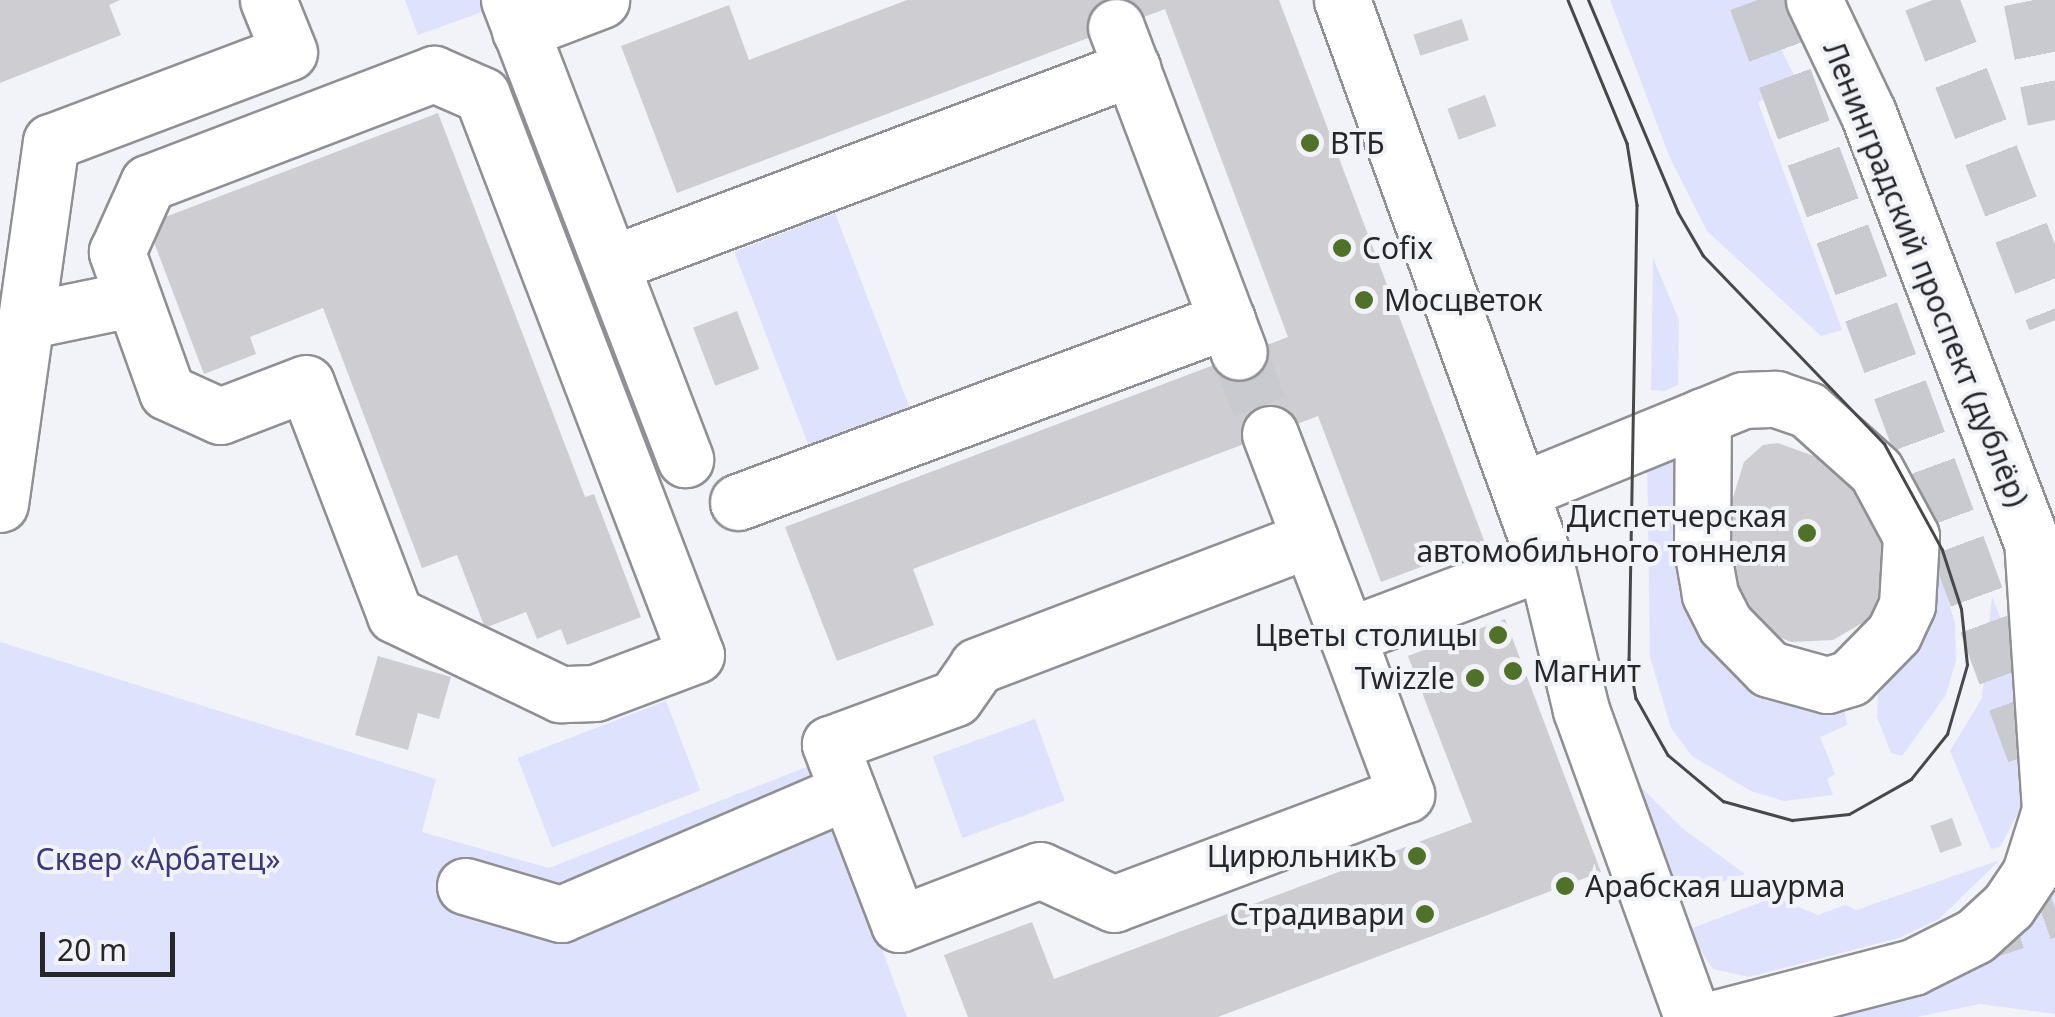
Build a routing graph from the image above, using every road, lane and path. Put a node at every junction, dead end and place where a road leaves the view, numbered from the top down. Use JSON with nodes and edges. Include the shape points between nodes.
{"nodes":[{"id":1,"x":268,"y":0,"type":"edge"},
{"id":2,"x":600,"y":0,"type":"edge"},
{"id":3,"x":1342,"y":0,"type":"edge"},
{"id":4,"x":1814,"y":0,"type":"edge"},
{"id":5,"x":514,"y":15,"type":"edge"},
{"id":6,"x":611,"y":264,"type":"junction"},
{"id":7,"x":131,"y":300,"type":"junction"},
{"id":8,"x":26,"y":321,"type":"junction"},
{"id":9,"x":661,"y":397,"type":"junction"},
{"id":10,"x":1703,"y":416,"type":"junction"},
{"id":11,"x":605,"y":418,"type":"junction"},
{"id":12,"x":1270,"y":434,"type":"tunnel mouth"},
{"id":13,"x":684,"y":459,"type":"dead end"},
{"id":14,"x":1520,"y":491,"type":"junction"},
{"id":15,"x":738,"y":502,"type":"dead end"},
{"id":16,"x":0,"y":504,"type":"edge"},
{"id":17,"x":1310,"y":539,"type":"junction"},
{"id":18,"x":2032,"y":542,"type":"junction"},
{"id":19,"x":1545,"y":561,"type":"junction"},
{"id":20,"x":2055,"y":606,"type":"edge"},
{"id":21,"x":1346,"y":636,"type":"junction"},
{"id":22,"x":848,"y":791,"type":"junction"},
{"id":23,"x":466,"y":886,"type":"dead end"},
{"id":24,"x":1692,"y":1017,"type":"edge"},
{"id":25,"x":1720,"y":1017,"type":"edge"}],
"edges":[{"from":1,"to":8,"type":"main road","via":[[289,52],[51,142]]},
{"from":2,"to":5,"type":"main road"},
{"from":3,"to":14,"type":"main road"},
{"from":4,"to":18,"type":"main road","name":"Ленинградский проспект (дублёр)","via":[[1868,113]]},
{"from":5,"to":6,"type":"main road"},
{"from":6,"to":9,"type":"main road"},
{"from":6,"to":15,"type":"main road","via":[[1124,48],[1234,338]]},
{"from":7,"to":8,"type":"main road"},
{"from":7,"to":11,"type":"main road","via":[[117,252],[148,182],[434,74],[482,95]]},
{"from":7,"to":11,"type":"main road","via":[[167,392],[220,416],[306,383],[395,616],[560,694],[595,693],[696,654]]},
{"from":8,"to":16,"type":"main road"},
{"from":9,"to":11,"type":"main road"},
{"from":9,"to":13,"type":"main road"},
{"from":10,"to":10,"type":"main road","via":[[1743,400],[1776,399],[1808,410],[1841,434],[1898,504],[1910,536],[1907,605],[1894,632],[1850,678],[1826,685],[1769,669],[1725,624],[1710,594],[1702,549]]},
{"from":10,"to":14,"type":"main road"},
{"from":12,"to":17,"type":"main road"},
{"from":14,"to":19,"type":"main road"},
{"from":17,"to":21,"type":"main road"},
{"from":17,"to":22,"type":"main road","via":[[977,666],[956,698],[830,744]]},
{"from":18,"to":20,"type":"main road","name":"Ленинградский проспект (дублёр)"},
{"from":18,"to":25,"type":"main road","via":[[2050,810],[2030,873],[2008,906],[1975,936],[1913,967]]},
{"from":19,"to":21,"type":"main road"},
{"from":19,"to":24,"type":"main road","via":[[1581,710]]},
{"from":21,"to":22,"type":"main road","via":[[1406,794],[1114,904],[1040,870],[898,924]]},
{"from":22,"to":23,"type":"main road","via":[[562,914]]}]}
